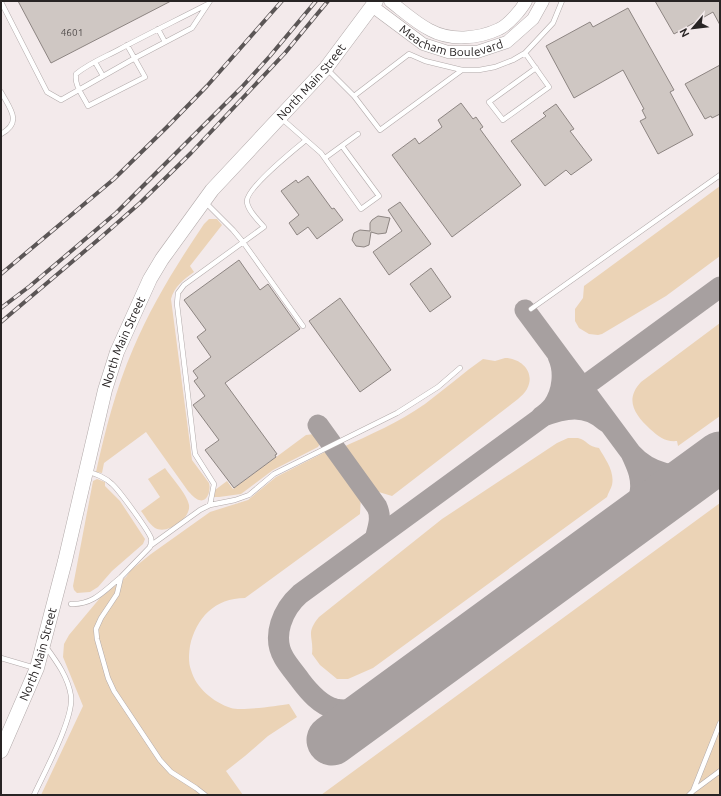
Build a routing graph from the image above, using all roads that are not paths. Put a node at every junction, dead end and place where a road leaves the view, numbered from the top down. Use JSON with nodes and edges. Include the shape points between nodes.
{"nodes":[{"id":1,"x":390,"y":1,"type":"edge"},
{"id":2,"x":526,"y":1,"type":"edge"},
{"id":3,"x":544,"y":1,"type":"edge"},
{"id":4,"x":562,"y":1,"type":"edge"},
{"id":5,"x":1,"y":2,"type":"edge"},
{"id":6,"x":209,"y":3,"type":"edge"},
{"id":7,"x":374,"y":3,"type":"edge"},
{"id":8,"x":158,"y":29,"type":"junction"},
{"id":9,"x":165,"y":42,"type":"junction"},
{"id":10,"x":127,"y":45,"type":"junction"},
{"id":11,"x":525,"y":53,"type":"junction"},
{"id":12,"x":135,"y":58,"type":"junction"},
{"id":13,"x":95,"y":62,"type":"junction"},
{"id":14,"x":326,"y":68,"type":"junction"},
{"id":15,"x":536,"y":68,"type":"junction"},
{"id":16,"x":462,"y":70,"type":"junction"},
{"id":17,"x":103,"y":76,"type":"junction"},
{"id":18,"x":79,"y":90,"type":"junction"},
{"id":19,"x":1,"y":92,"type":"edge"},
{"id":20,"x":354,"y":96,"type":"junction"},
{"id":21,"x":280,"y":117,"type":"junction"},
{"id":22,"x":1,"y":134,"type":"edge"},
{"id":23,"x":358,"y":134,"type":"dead end"},
{"id":24,"x":306,"y":140,"type":"junction"},
{"id":25,"x":342,"y":146,"type":"junction"},
{"id":26,"x":325,"y":158,"type":"junction"},
{"id":27,"x":720,"y":175,"type":"edge"},
{"id":28,"x":203,"y":201,"type":"junction"},
{"id":29,"x":243,"y":242,"type":"junction"},
{"id":30,"x":531,"y":309,"type":"dead end"},
{"id":31,"x":303,"y":326,"type":"dead end"},
{"id":32,"x":460,"y":368,"type":"dead end"},
{"id":33,"x":85,"y":472,"type":"junction"},
{"id":34,"x":210,"y":505,"type":"junction"},
{"id":35,"x":150,"y":547,"type":"junction"},
{"id":36,"x":121,"y":577,"type":"junction"},
{"id":37,"x":71,"y":604,"type":"dead end"},
{"id":38,"x":44,"y":644,"type":"junction"},
{"id":39,"x":1,"y":658,"type":"edge"},
{"id":40,"x":37,"y":668,"type":"junction"},
{"id":41,"x":720,"y":723,"type":"edge"},
{"id":42,"x":1,"y":751,"type":"edge"},
{"id":43,"x":720,"y":771,"type":"edge"},
{"id":44,"x":691,"y":793,"type":"edge"},
{"id":45,"x":34,"y":795,"type":"edge"},
{"id":46,"x":205,"y":795,"type":"edge"}],
"edges":[{"from":1,"to":2,"type":"main road","name":"Meacham Boulevard","via":[[430,30],[451,37],[474,37],[499,29],[522,9]]},
{"from":3,"to":7,"type":"main road","name":"Meacham Boulevard","via":[[534,19],[507,42],[476,52],[448,52],[424,44]]},
{"from":4,"to":11,"type":"lane","via":[[553,23]]},
{"from":5,"to":18,"type":"lane","via":[[47,92],[61,100]]},
{"from":6,"to":8,"type":"lane"},
{"from":6,"to":9,"type":"lane","via":[[192,28]]},
{"from":7,"to":14,"type":"main road","name":"North Main Street"},
{"from":8,"to":9,"type":"lane"},
{"from":8,"to":10,"type":"lane"},
{"from":9,"to":12,"type":"lane"},
{"from":10,"to":12,"type":"lane"},
{"from":10,"to":13,"type":"lane"},
{"from":11,"to":15,"type":"lane"},
{"from":11,"to":16,"type":"lane","via":[[495,67]]},
{"from":12,"to":17,"type":"lane"},
{"from":12,"to":18,"type":"lane","via":[[145,76],[88,106]]},
{"from":13,"to":17,"type":"lane"},
{"from":13,"to":18,"type":"lane","via":[[76,74]]},
{"from":14,"to":20,"type":"lane"},
{"from":14,"to":21,"type":"main road","name":"North Main Street"},
{"from":15,"to":15,"type":"lane","via":[[489,102],[503,120],[549,87]]},
{"from":16,"to":20,"type":"lane","via":[[409,54]]},
{"from":16,"to":20,"type":"lane","via":[[380,130]]},
{"from":17,"to":18,"type":"lane"},
{"from":19,"to":22,"type":"lane","via":[[14,118],[13,124]]},
{"from":21,"to":24,"type":"lane"},
{"from":21,"to":28,"type":"main road","name":"North Main Street"},
{"from":23,"to":25,"type":"lane"},
{"from":24,"to":26,"type":"lane"},
{"from":24,"to":29,"type":"lane","via":[[260,180],[248,194],[247,204],[264,228]]},
{"from":25,"to":26,"type":"lane"},
{"from":25,"to":26,"type":"lane","via":[[379,196],[361,209]]},
{"from":27,"to":30,"type":"lane"},
{"from":28,"to":29,"type":"lane"},
{"from":28,"to":33,"type":"main road","name":"North Main Street","via":[[150,279],[117,352],[104,390]]},
{"from":29,"to":31,"type":"lane"},
{"from":29,"to":34,"type":"lane","via":[[184,285],[176,299],[195,454],[214,484]]},
{"from":32,"to":34,"type":"lane","via":[[438,387],[403,409],[274,474],[249,495]]},
{"from":33,"to":35,"type":"lane","via":[[113,484],[151,537]]},
{"from":33,"to":38,"type":"main road","name":"North Main Street"},
{"from":34,"to":35,"type":"lane"},
{"from":35,"to":36,"type":"lane"},
{"from":36,"to":37,"type":"lane","via":[[90,602]]},
{"from":36,"to":46,"type":"lane","via":[[117,594],[96,629],[96,639],[108,678],[160,760],[171,772]]},
{"from":38,"to":40,"type":"main road","name":"North Main Street"},
{"from":38,"to":45,"type":"lane","via":[[63,671],[69,686],[71,704],[67,722]]},
{"from":39,"to":40,"type":"lane"},
{"from":40,"to":42,"type":"main road","name":"North Main Street"},
{"from":41,"to":44,"type":"lane"},
{"from":43,"to":44,"type":"lane"}]}
